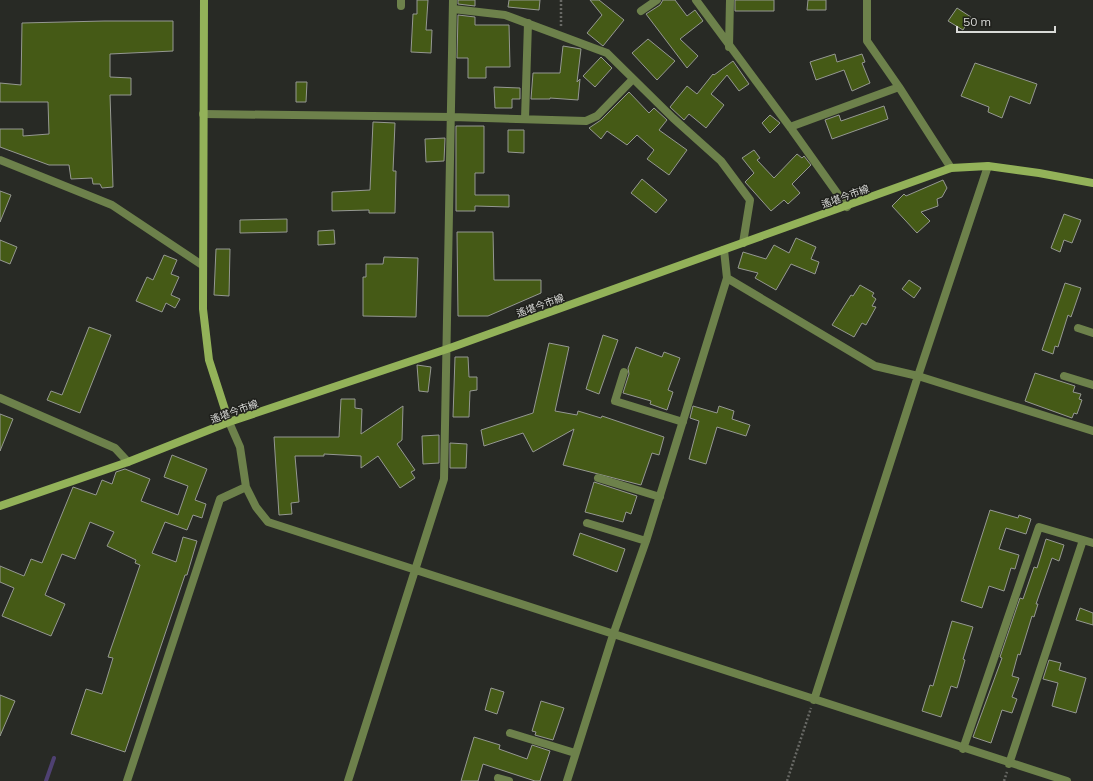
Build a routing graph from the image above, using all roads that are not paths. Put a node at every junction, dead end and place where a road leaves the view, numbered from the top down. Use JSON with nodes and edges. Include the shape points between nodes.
{"nodes":[{"id":1,"x":204,"y":0,"type":"edge"},
{"id":2,"x":453,"y":0,"type":"edge"},
{"id":3,"x":657,"y":0,"type":"edge"},
{"id":4,"x":696,"y":0,"type":"edge"},
{"id":5,"x":730,"y":0,"type":"edge"},
{"id":6,"x":867,"y":0,"type":"edge"},
{"id":7,"x":453,"y":9,"type":"junction"},
{"id":8,"x":641,"y":11,"type":"dead end"},
{"id":9,"x":528,"y":23,"type":"junction"},
{"id":10,"x":729,"y":47,"type":"junction"},
{"id":11,"x":633,"y":79,"type":"junction"},
{"id":12,"x":899,"y":87,"type":"junction"},
{"id":13,"x":203,"y":114,"type":"junction"},
{"id":14,"x":452,"y":117,"type":"junction"},
{"id":15,"x":525,"y":119,"type":"junction"},
{"id":16,"x":790,"y":126,"type":"junction"},
{"id":17,"x":0,"y":160,"type":"edge"},
{"id":18,"x":988,"y":166,"type":"junction"},
{"id":19,"x":951,"y":168,"type":"junction"},
{"id":20,"x":1093,"y":183,"type":"edge"},
{"id":21,"x":847,"y":207,"type":"junction"},
{"id":22,"x":743,"y":243,"type":"junction"},
{"id":23,"x":724,"y":250,"type":"junction"},
{"id":24,"x":202,"y":265,"type":"junction"},
{"id":25,"x":728,"y":278,"type":"junction"},
{"id":26,"x":1078,"y":328,"type":"dead end"},
{"id":27,"x":1093,"y":333,"type":"edge"},
{"id":28,"x":447,"y":349,"type":"junction"},
{"id":29,"x":624,"y":372,"type":"dead end"},
{"id":30,"x":918,"y":376,"type":"junction"},
{"id":31,"x":1064,"y":376,"type":"dead end"},
{"id":32,"x":1093,"y":385,"type":"edge"},
{"id":33,"x":0,"y":398,"type":"edge"},
{"id":34,"x":230,"y":422,"type":"junction"},
{"id":35,"x":683,"y":422,"type":"junction"},
{"id":36,"x":1093,"y":431,"type":"edge"},
{"id":37,"x":128,"y":462,"type":"junction"},
{"id":38,"x":598,"y":478,"type":"dead end"},
{"id":39,"x":246,"y":487,"type":"junction"},
{"id":40,"x":660,"y":497,"type":"junction"},
{"id":41,"x":0,"y":506,"type":"edge"},
{"id":42,"x":587,"y":523,"type":"dead end"},
{"id":43,"x":1084,"y":540,"type":"junction"},
{"id":44,"x":646,"y":541,"type":"junction"},
{"id":45,"x":1093,"y":543,"type":"edge"},
{"id":46,"x":417,"y":570,"type":"junction"},
{"id":47,"x":613,"y":635,"type":"junction"},
{"id":48,"x":814,"y":700,"type":"junction"},
{"id":49,"x":510,"y":733,"type":"dead end"},
{"id":50,"x":963,"y":749,"type":"junction"},
{"id":51,"x":575,"y":753,"type":"junction"},
{"id":52,"x":1009,"y":764,"type":"junction"},
{"id":53,"x":498,"y":778,"type":"dead end"},
{"id":54,"x":127,"y":781,"type":"edge"},
{"id":55,"x":348,"y":781,"type":"edge"},
{"id":56,"x":509,"y":781,"type":"edge"},
{"id":57,"x":567,"y":781,"type":"edge"},
{"id":58,"x":1067,"y":781,"type":"edge"}],
"edges":[{"from":1,"to":13,"type":"main road"},
{"from":2,"to":7,"type":"street"},
{"from":3,"to":8,"type":"street"},
{"from":4,"to":10,"type":"street"},
{"from":5,"to":10,"type":"street"},
{"from":6,"to":12,"type":"street","via":[[867,41]]},
{"from":7,"to":9,"type":"street","via":[[505,15]]},
{"from":7,"to":14,"type":"street"},
{"from":9,"to":11,"type":"street","via":[[607,53]]},
{"from":9,"to":15,"type":"street"},
{"from":10,"to":16,"type":"street"},
{"from":11,"to":15,"type":"street","via":[[597,116],[586,121]]},
{"from":11,"to":22,"type":"street","via":[[721,161],[750,200]]},
{"from":12,"to":16,"type":"street"},
{"from":12,"to":19,"type":"street"},
{"from":13,"to":14,"type":"street"},
{"from":13,"to":24,"type":"main road"},
{"from":14,"to":15,"type":"street"},
{"from":14,"to":28,"type":"street"},
{"from":16,"to":21,"type":"street"},
{"from":17,"to":24,"type":"street","via":[[112,205]]},
{"from":18,"to":19,"type":"main road","name":"遙堪今市線"},
{"from":18,"to":20,"type":"main road","name":"遙堪今市線"},
{"from":18,"to":30,"type":"street"},
{"from":19,"to":21,"type":"main road","name":"遙堪今市線"},
{"from":21,"to":22,"type":"main road","name":"遙堪今市線"},
{"from":22,"to":23,"type":"main road","name":"遙堪今市線"},
{"from":23,"to":25,"type":"street"},
{"from":23,"to":28,"type":"main road","name":"遙堪今市線"},
{"from":24,"to":34,"type":"main road","via":[[203,309],[209,360]]},
{"from":25,"to":30,"type":"street","via":[[875,366]]},
{"from":25,"to":35,"type":"street"},
{"from":26,"to":27,"type":"street"},
{"from":28,"to":34,"type":"main road","name":"遙堪今市線"},
{"from":28,"to":46,"type":"street","via":[[444,479]]},
{"from":29,"to":35,"type":"street","via":[[615,401]]},
{"from":30,"to":36,"type":"street"},
{"from":30,"to":48,"type":"street"},
{"from":31,"to":32,"type":"street"},
{"from":33,"to":37,"type":"street","via":[[115,448]]},
{"from":34,"to":37,"type":"main road","name":"遙堪今市線"},
{"from":34,"to":39,"type":"street","via":[[240,447]]},
{"from":35,"to":40,"type":"street"},
{"from":37,"to":41,"type":"main road","name":"遙堪今市線"},
{"from":38,"to":40,"type":"street"},
{"from":39,"to":46,"type":"street","via":[[256,508],[268,522]]},
{"from":39,"to":54,"type":"street","via":[[220,499]]},
{"from":40,"to":44,"type":"street"},
{"from":42,"to":44,"type":"street"},
{"from":43,"to":45,"type":"street"},
{"from":43,"to":50,"type":"street","via":[[1039,527]]},
{"from":43,"to":52,"type":"street"},
{"from":44,"to":47,"type":"street"},
{"from":46,"to":47,"type":"street"},
{"from":46,"to":55,"type":"street"},
{"from":47,"to":48,"type":"street"},
{"from":47,"to":51,"type":"street"},
{"from":48,"to":50,"type":"street"},
{"from":49,"to":51,"type":"street"},
{"from":50,"to":52,"type":"street"},
{"from":51,"to":57,"type":"street"},
{"from":52,"to":58,"type":"street"},
{"from":53,"to":56,"type":"street"}]}
